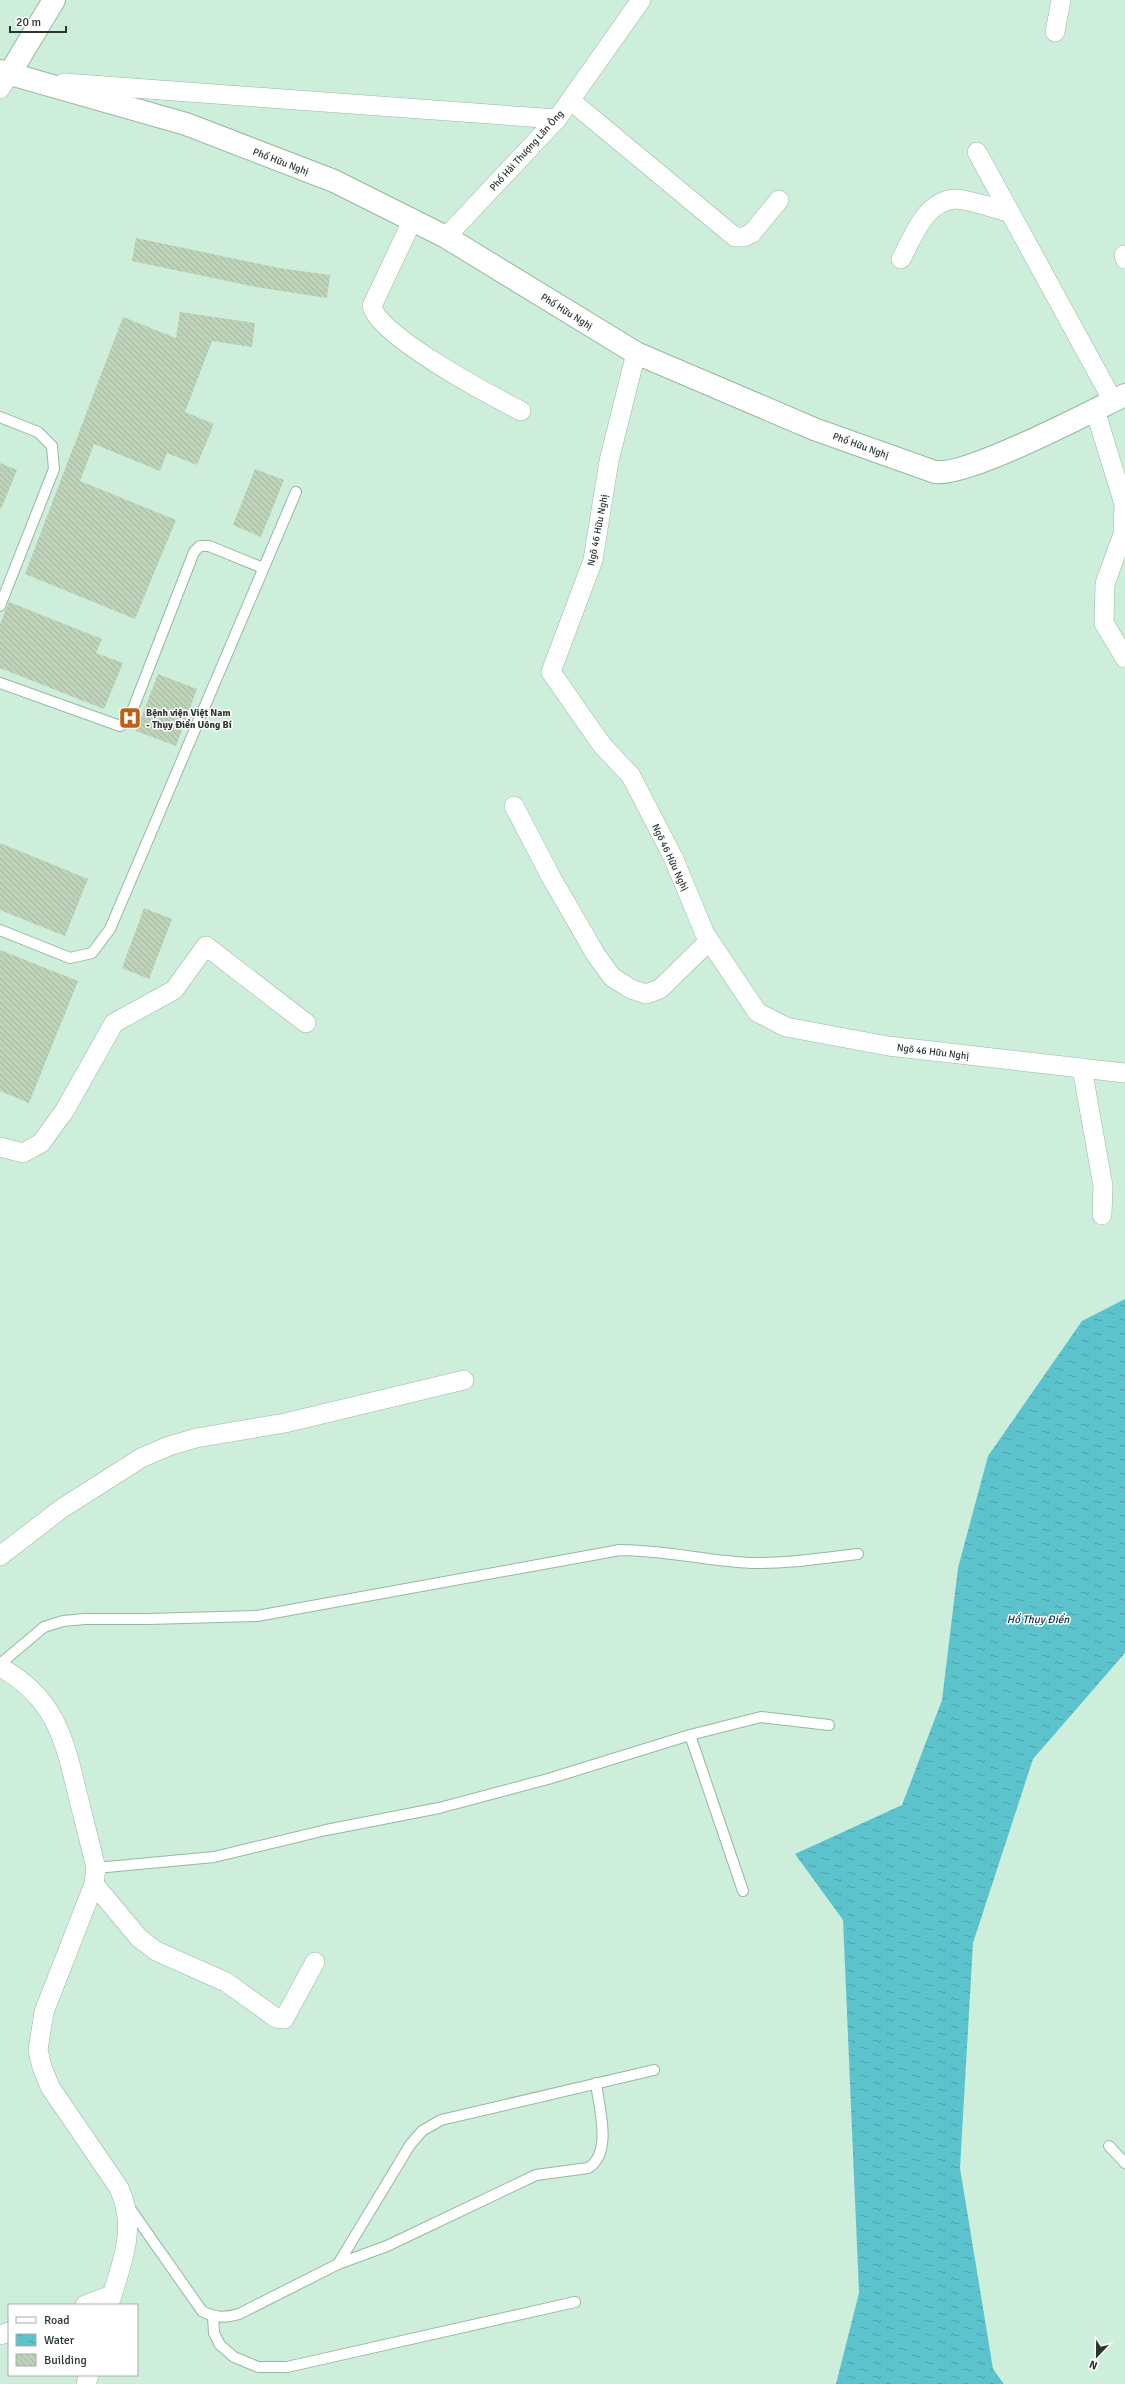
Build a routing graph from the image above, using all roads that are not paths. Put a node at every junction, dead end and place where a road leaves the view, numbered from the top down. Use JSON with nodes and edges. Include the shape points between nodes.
{"nodes":[{"id":1,"x":54,"y":0,"type":"edge"},
{"id":2,"x":641,"y":0,"type":"edge"},
{"id":3,"x":1061,"y":0,"type":"edge"},
{"id":4,"x":1055,"y":32,"type":"dead end"},
{"id":5,"x":10,"y":78,"type":"edge"},
{"id":6,"x":570,"y":100,"type":"junction"},
{"id":7,"x":557,"y":119,"type":"junction"},
{"id":8,"x":977,"y":152,"type":"dead end"},
{"id":9,"x":779,"y":200,"type":"dead end"},
{"id":10,"x":1009,"y":212,"type":"junction"},
{"id":11,"x":413,"y":219,"type":"junction"},
{"id":12,"x":446,"y":237,"type":"junction"},
{"id":13,"x":901,"y":259,"type":"dead end"},
{"id":14,"x":636,"y":353,"type":"junction"},
{"id":15,"x":1111,"y":402,"type":"edge"},
{"id":16,"x":521,"y":411,"type":"dead end"},
{"id":17,"x":0,"y":417,"type":"edge"},
{"id":18,"x":296,"y":492,"type":"dead end"},
{"id":19,"x":263,"y":568,"type":"junction"},
{"id":20,"x":0,"y":606,"type":"edge"},
{"id":21,"x":1125,"y":658,"type":"edge"},
{"id":22,"x":0,"y":683,"type":"edge"},
{"id":23,"x":514,"y":806,"type":"dead end"},
{"id":24,"x":0,"y":930,"type":"edge"},
{"id":25,"x":710,"y":941,"type":"junction"},
{"id":26,"x":306,"y":1023,"type":"dead end"},
{"id":27,"x":1082,"y":1068,"type":"junction"},
{"id":28,"x":1125,"y":1073,"type":"edge"},
{"id":29,"x":0,"y":1147,"type":"edge"},
{"id":30,"x":1102,"y":1215,"type":"dead end"},
{"id":31,"x":464,"y":1380,"type":"dead end"},
{"id":32,"x":858,"y":1554,"type":"dead end"},
{"id":33,"x":0,"y":1556,"type":"edge"},
{"id":34,"x":0,"y":1666,"type":"edge"},
{"id":35,"x":829,"y":1725,"type":"dead end"},
{"id":36,"x":690,"y":1735,"type":"junction"},
{"id":37,"x":95,"y":1876,"type":"junction"},
{"id":38,"x":743,"y":1891,"type":"dead end"},
{"id":39,"x":315,"y":1962,"type":"dead end"},
{"id":40,"x":654,"y":2070,"type":"dead end"},
{"id":41,"x":596,"y":2083,"type":"junction"},
{"id":42,"x":1109,"y":2146,"type":"dead end"},
{"id":43,"x":1125,"y":2163,"type":"edge"},
{"id":44,"x":126,"y":2202,"type":"junction"},
{"id":45,"x":338,"y":2264,"type":"junction"},
{"id":46,"x":110,"y":2300,"type":"edge"},
{"id":47,"x":575,"y":2302,"type":"dead end"},
{"id":48,"x":90,"y":2304,"type":"edge"},
{"id":49,"x":213,"y":2317,"type":"junction"}],
"edges":[{"from":1,"to":5,"type":"main road"},
{"from":2,"to":6,"type":"street","name":"Phố Hải Thượng Lãn Ông"},
{"from":3,"to":4,"type":"street"},
{"from":5,"to":7,"type":"street"},
{"from":5,"to":11,"type":"main road","name":"Phố Hữu Nghị","via":[[186,124],[334,181]]},
{"from":6,"to":7,"type":"street","name":"Phố Hải Thượng Lãn Ông"},
{"from":6,"to":9,"type":"street","via":[[727,232],[735,236],[744,237],[752,233]]},
{"from":7,"to":12,"type":"street","name":"Phố Hải Thượng Lãn Ông"},
{"from":8,"to":10,"type":"street"},
{"from":10,"to":13,"type":"street","via":[[955,199],[940,203],[926,214]]},
{"from":10,"to":15,"type":"street"},
{"from":11,"to":12,"type":"main road","name":"Phố Hữu Nghị"},
{"from":11,"to":16,"type":"street","via":[[372,306],[374,313],[382,323],[439,365]]},
{"from":12,"to":14,"type":"main road","name":"Phố Hữu Nghị"},
{"from":14,"to":15,"type":"main road","name":"Phố Hữu Nghị","via":[[814,429],[942,473],[984,460]]},
{"from":14,"to":25,"type":"street","name":"Ngõ 46 Hữu Nghị","via":[[609,461],[593,560],[551,672],[602,745],[632,776],[673,857]]},
{"from":15,"to":21,"type":"street","via":[[1124,504],[1123,534],[1106,584],[1104,623]]},
{"from":17,"to":20,"type":"lane","via":[[38,432],[52,446],[54,469]]},
{"from":18,"to":19,"type":"lane"},
{"from":19,"to":22,"type":"lane","via":[[209,546],[200,546],[194,552],[128,719],[120,726]]},
{"from":19,"to":24,"type":"lane","via":[[110,929],[92,953],[70,958]]},
{"from":23,"to":25,"type":"street","via":[[551,877],[596,955],[612,977],[631,989],[646,994],[660,989]]},
{"from":25,"to":27,"type":"street","name":"Ngõ 46 Hữu Nghị","via":[[757,1012],[786,1027],[888,1046]]},
{"from":26,"to":29,"type":"street","via":[[206,946],[174,990],[114,1023],[65,1110],[41,1143],[23,1154]]},
{"from":27,"to":28,"type":"street","name":"Ngõ 46 Hữu Nghị"},
{"from":27,"to":30,"type":"street","via":[[1103,1186]]},
{"from":31,"to":33,"type":"street","via":[[285,1423],[196,1438],[169,1446],[141,1458],[61,1509]]},
{"from":32,"to":34,"type":"lane","via":[[780,1563],[750,1563],[647,1550],[620,1550],[258,1616],[63,1621],[44,1627]]},
{"from":34,"to":37,"type":"street","via":[[34,1691],[59,1727],[68,1752]]},
{"from":35,"to":36,"type":"lane","via":[[761,1717]]},
{"from":36,"to":37,"type":"lane","via":[[548,1779],[439,1808],[326,1830],[214,1857]]},
{"from":36,"to":38,"type":"lane"},
{"from":37,"to":39,"type":"street","via":[[139,1938],[156,1951],[226,1982],[276,2018],[284,2019],[291,2010]]},
{"from":37,"to":44,"type":"street","via":[[44,2012],[38,2050],[50,2087]]},
{"from":40,"to":41,"type":"lane"},
{"from":41,"to":45,"type":"lane","via":[[441,2120],[422,2131],[410,2145]]},
{"from":41,"to":45,"type":"lane","via":[[602,2141],[594,2165],[536,2175],[387,2246]]},
{"from":42,"to":43,"type":"lane"},
{"from":44,"to":46,"type":"street","via":[[129,2231]]},
{"from":44,"to":49,"type":"lane","via":[[194,2302],[202,2311]]},
{"from":45,"to":49,"type":"lane","via":[[239,2314]]},
{"from":46,"to":48,"type":"street"},
{"from":47,"to":49,"type":"lane","via":[[287,2366],[258,2367],[234,2357],[220,2346],[214,2333]]}]}
